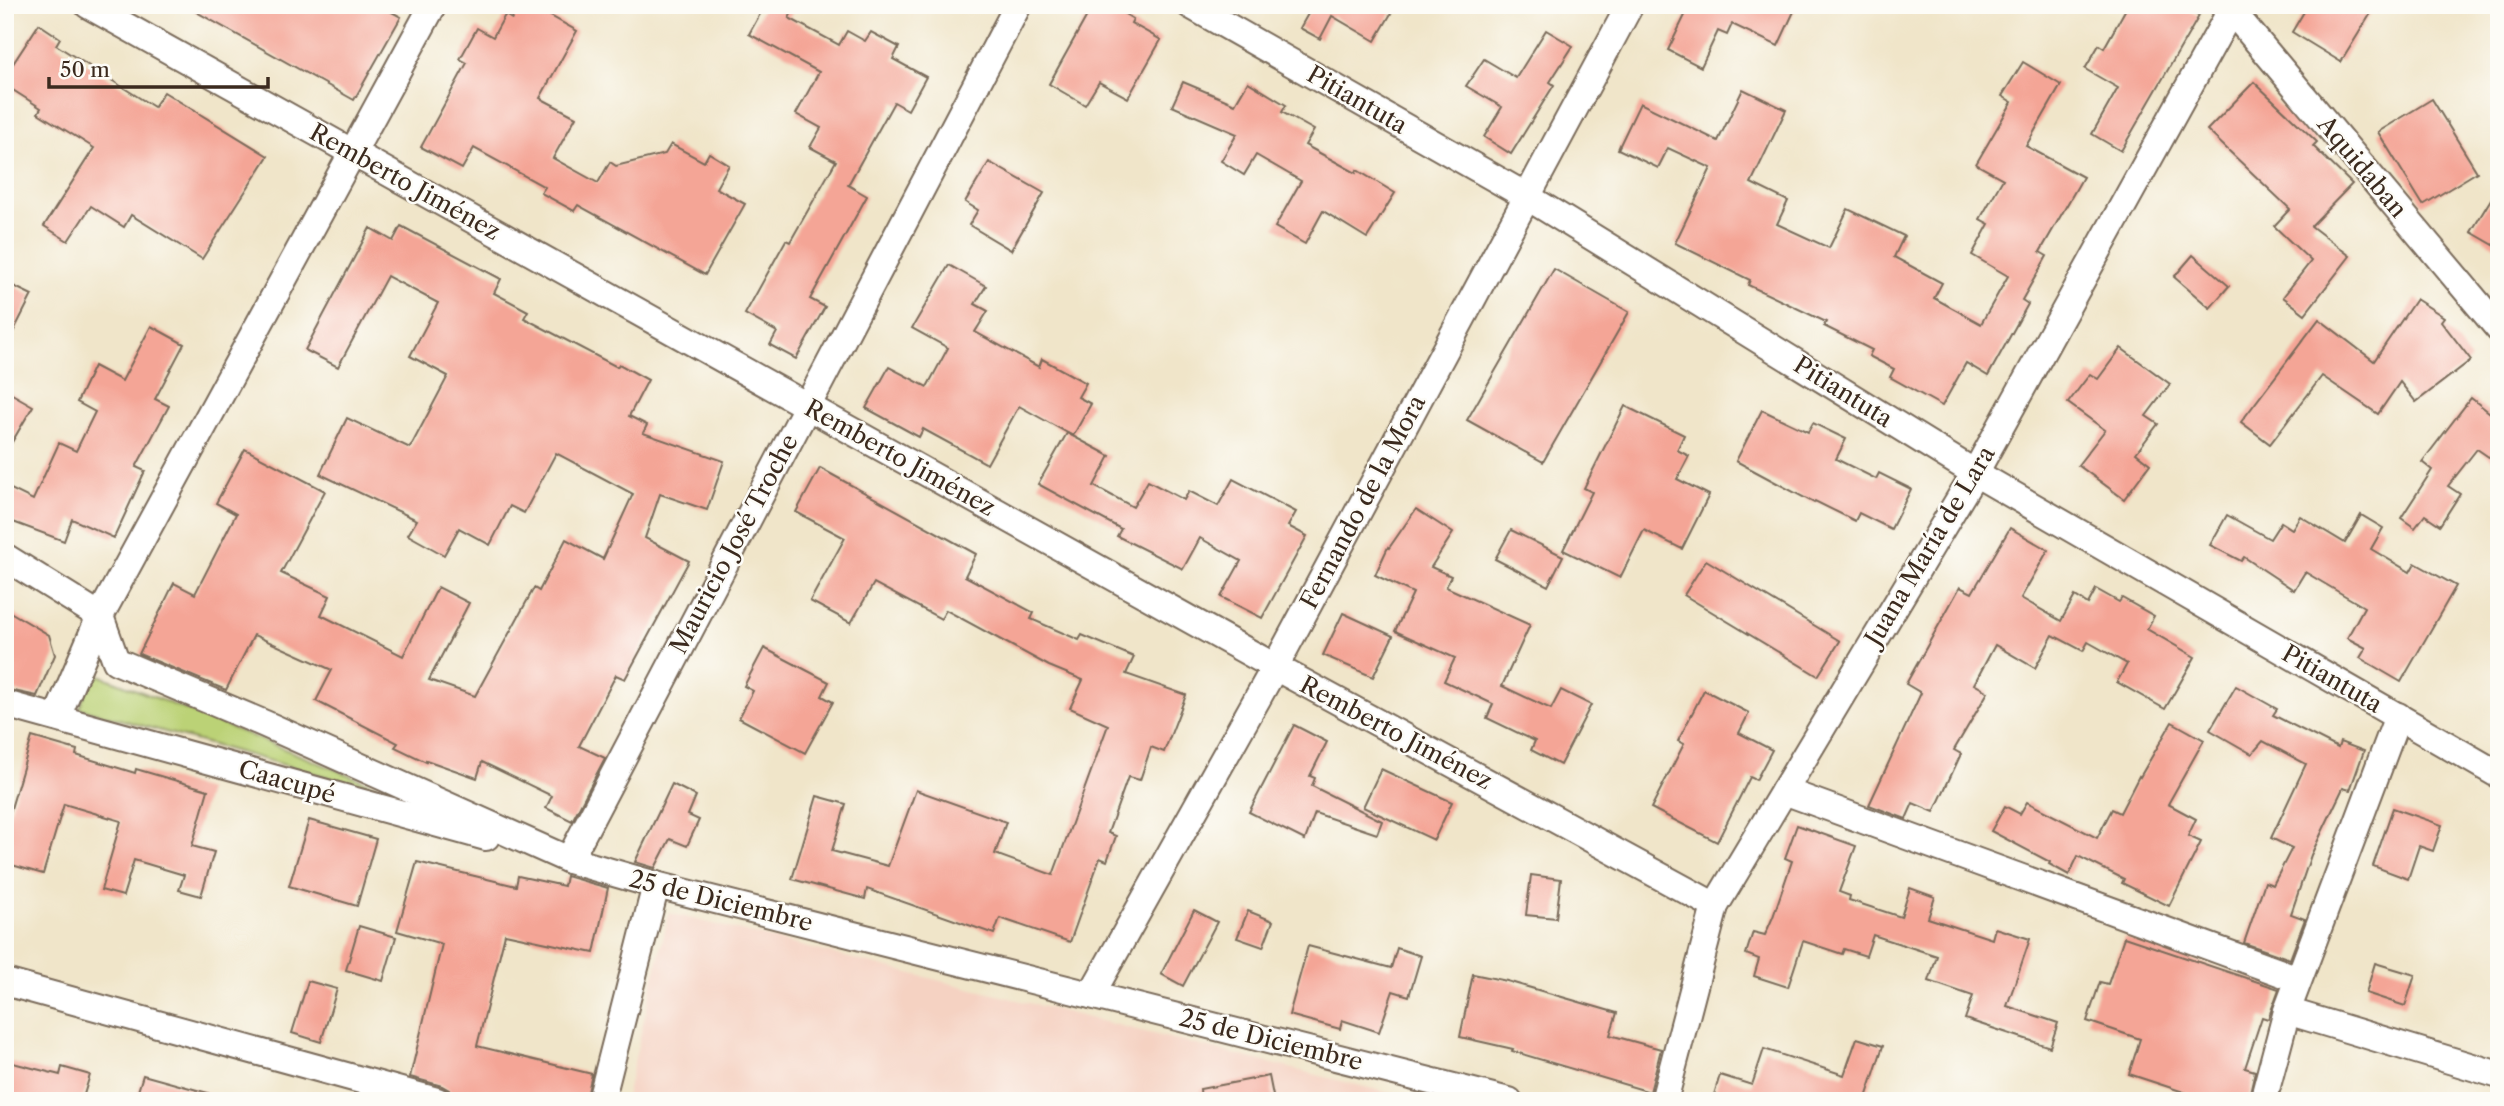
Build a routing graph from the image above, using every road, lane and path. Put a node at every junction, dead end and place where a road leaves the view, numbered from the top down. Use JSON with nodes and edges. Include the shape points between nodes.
{"nodes":[{"id":1,"x":88,"y":5,"type":"edge"},
{"id":2,"x":433,"y":5,"type":"edge"},
{"id":3,"x":1018,"y":5,"type":"edge"},
{"id":4,"x":1190,"y":5,"type":"edge"},
{"id":5,"x":1630,"y":5,"type":"edge"},
{"id":6,"x":2229,"y":7,"type":"edge"},
{"id":7,"x":352,"y":153,"type":"junction"},
{"id":8,"x":1526,"y":196,"type":"junction"},
{"id":9,"x":2499,"y":330,"type":"edge"},
{"id":10,"x":806,"y":405,"type":"junction"},
{"id":11,"x":1975,"y":473,"type":"junction"},
{"id":12,"x":5,"y":556,"type":"edge"},
{"id":13,"x":100,"y":616,"type":"junction"},
{"id":14,"x":1275,"y":667,"type":"junction"},
{"id":15,"x":5,"y":704,"type":"edge"},
{"id":16,"x":2398,"y":716,"type":"junction"},
{"id":17,"x":57,"y":717,"type":"junction"},
{"id":18,"x":2499,"y":775,"type":"edge"},
{"id":19,"x":1784,"y":791,"type":"junction"},
{"id":20,"x":569,"y":860,"type":"junction"},
{"id":21,"x":656,"y":885,"type":"junction"},
{"id":22,"x":1715,"y":906,"type":"junction"},
{"id":23,"x":2298,"y":979,"type":"junction"},
{"id":24,"x":5,"y":982,"type":"edge"},
{"id":25,"x":1091,"y":995,"type":"junction"},
{"id":26,"x":2287,"y":1011,"type":"junction"},
{"id":27,"x":2499,"y":1075,"type":"edge"},
{"id":28,"x":438,"y":1101,"type":"edge"},
{"id":29,"x":601,"y":1101,"type":"edge"},
{"id":30,"x":1509,"y":1101,"type":"edge"},
{"id":31,"x":1664,"y":1101,"type":"edge"},
{"id":32,"x":2263,"y":1101,"type":"edge"}],
"edges":[{"from":1,"to":7,"type":"street","name":"Remberto Jiménez"},
{"from":2,"to":7,"type":"street"},
{"from":3,"to":10,"type":"street","name":"Mauricio José Troche"},
{"from":4,"to":8,"type":"street","name":"Pitiantuta"},
{"from":5,"to":8,"type":"street","name":"Fernando de la Mora"},
{"from":6,"to":9,"type":"street","name":"Aquidaban"},
{"from":6,"to":11,"type":"street","name":"Juana María de Lara"},
{"from":7,"to":10,"type":"street","name":"Remberto Jiménez"},
{"from":7,"to":13,"type":"street"},
{"from":8,"to":11,"type":"street","name":"Pitiantuta"},
{"from":8,"to":14,"type":"street","name":"Fernando de la Mora"},
{"from":10,"to":14,"type":"street","name":"Remberto Jiménez"},
{"from":10,"to":20,"type":"street","name":"Mauricio José Troche"},
{"from":11,"to":16,"type":"street","name":"Pitiantuta"},
{"from":11,"to":19,"type":"street","name":"Juana María de Lara"},
{"from":12,"to":13,"type":"street"},
{"from":13,"to":17,"type":"street"},
{"from":13,"to":20,"type":"street","name":"25 de Diciembre","via":[[116,661]]},
{"from":14,"to":22,"type":"street","name":"Remberto Jiménez"},
{"from":14,"to":25,"type":"street","name":"Fernando de la Mora"},
{"from":15,"to":17,"type":"street","name":"Caacupé"},
{"from":16,"to":18,"type":"street","name":"Pitiantuta"},
{"from":16,"to":23,"type":"street"},
{"from":17,"to":20,"type":"street","name":"Caacupé"},
{"from":19,"to":22,"type":"street","name":"Juana María de Lara"},
{"from":19,"to":23,"type":"street"},
{"from":20,"to":21,"type":"street","name":"25 de Diciembre"},
{"from":21,"to":25,"type":"street","name":"25 de Diciembre"},
{"from":21,"to":29,"type":"street"},
{"from":22,"to":31,"type":"street","name":"Juana María de Lara"},
{"from":23,"to":26,"type":"street"},
{"from":24,"to":28,"type":"street"},
{"from":25,"to":30,"type":"street","name":"25 de Diciembre"},
{"from":26,"to":27,"type":"street"},
{"from":26,"to":32,"type":"street"}]}
